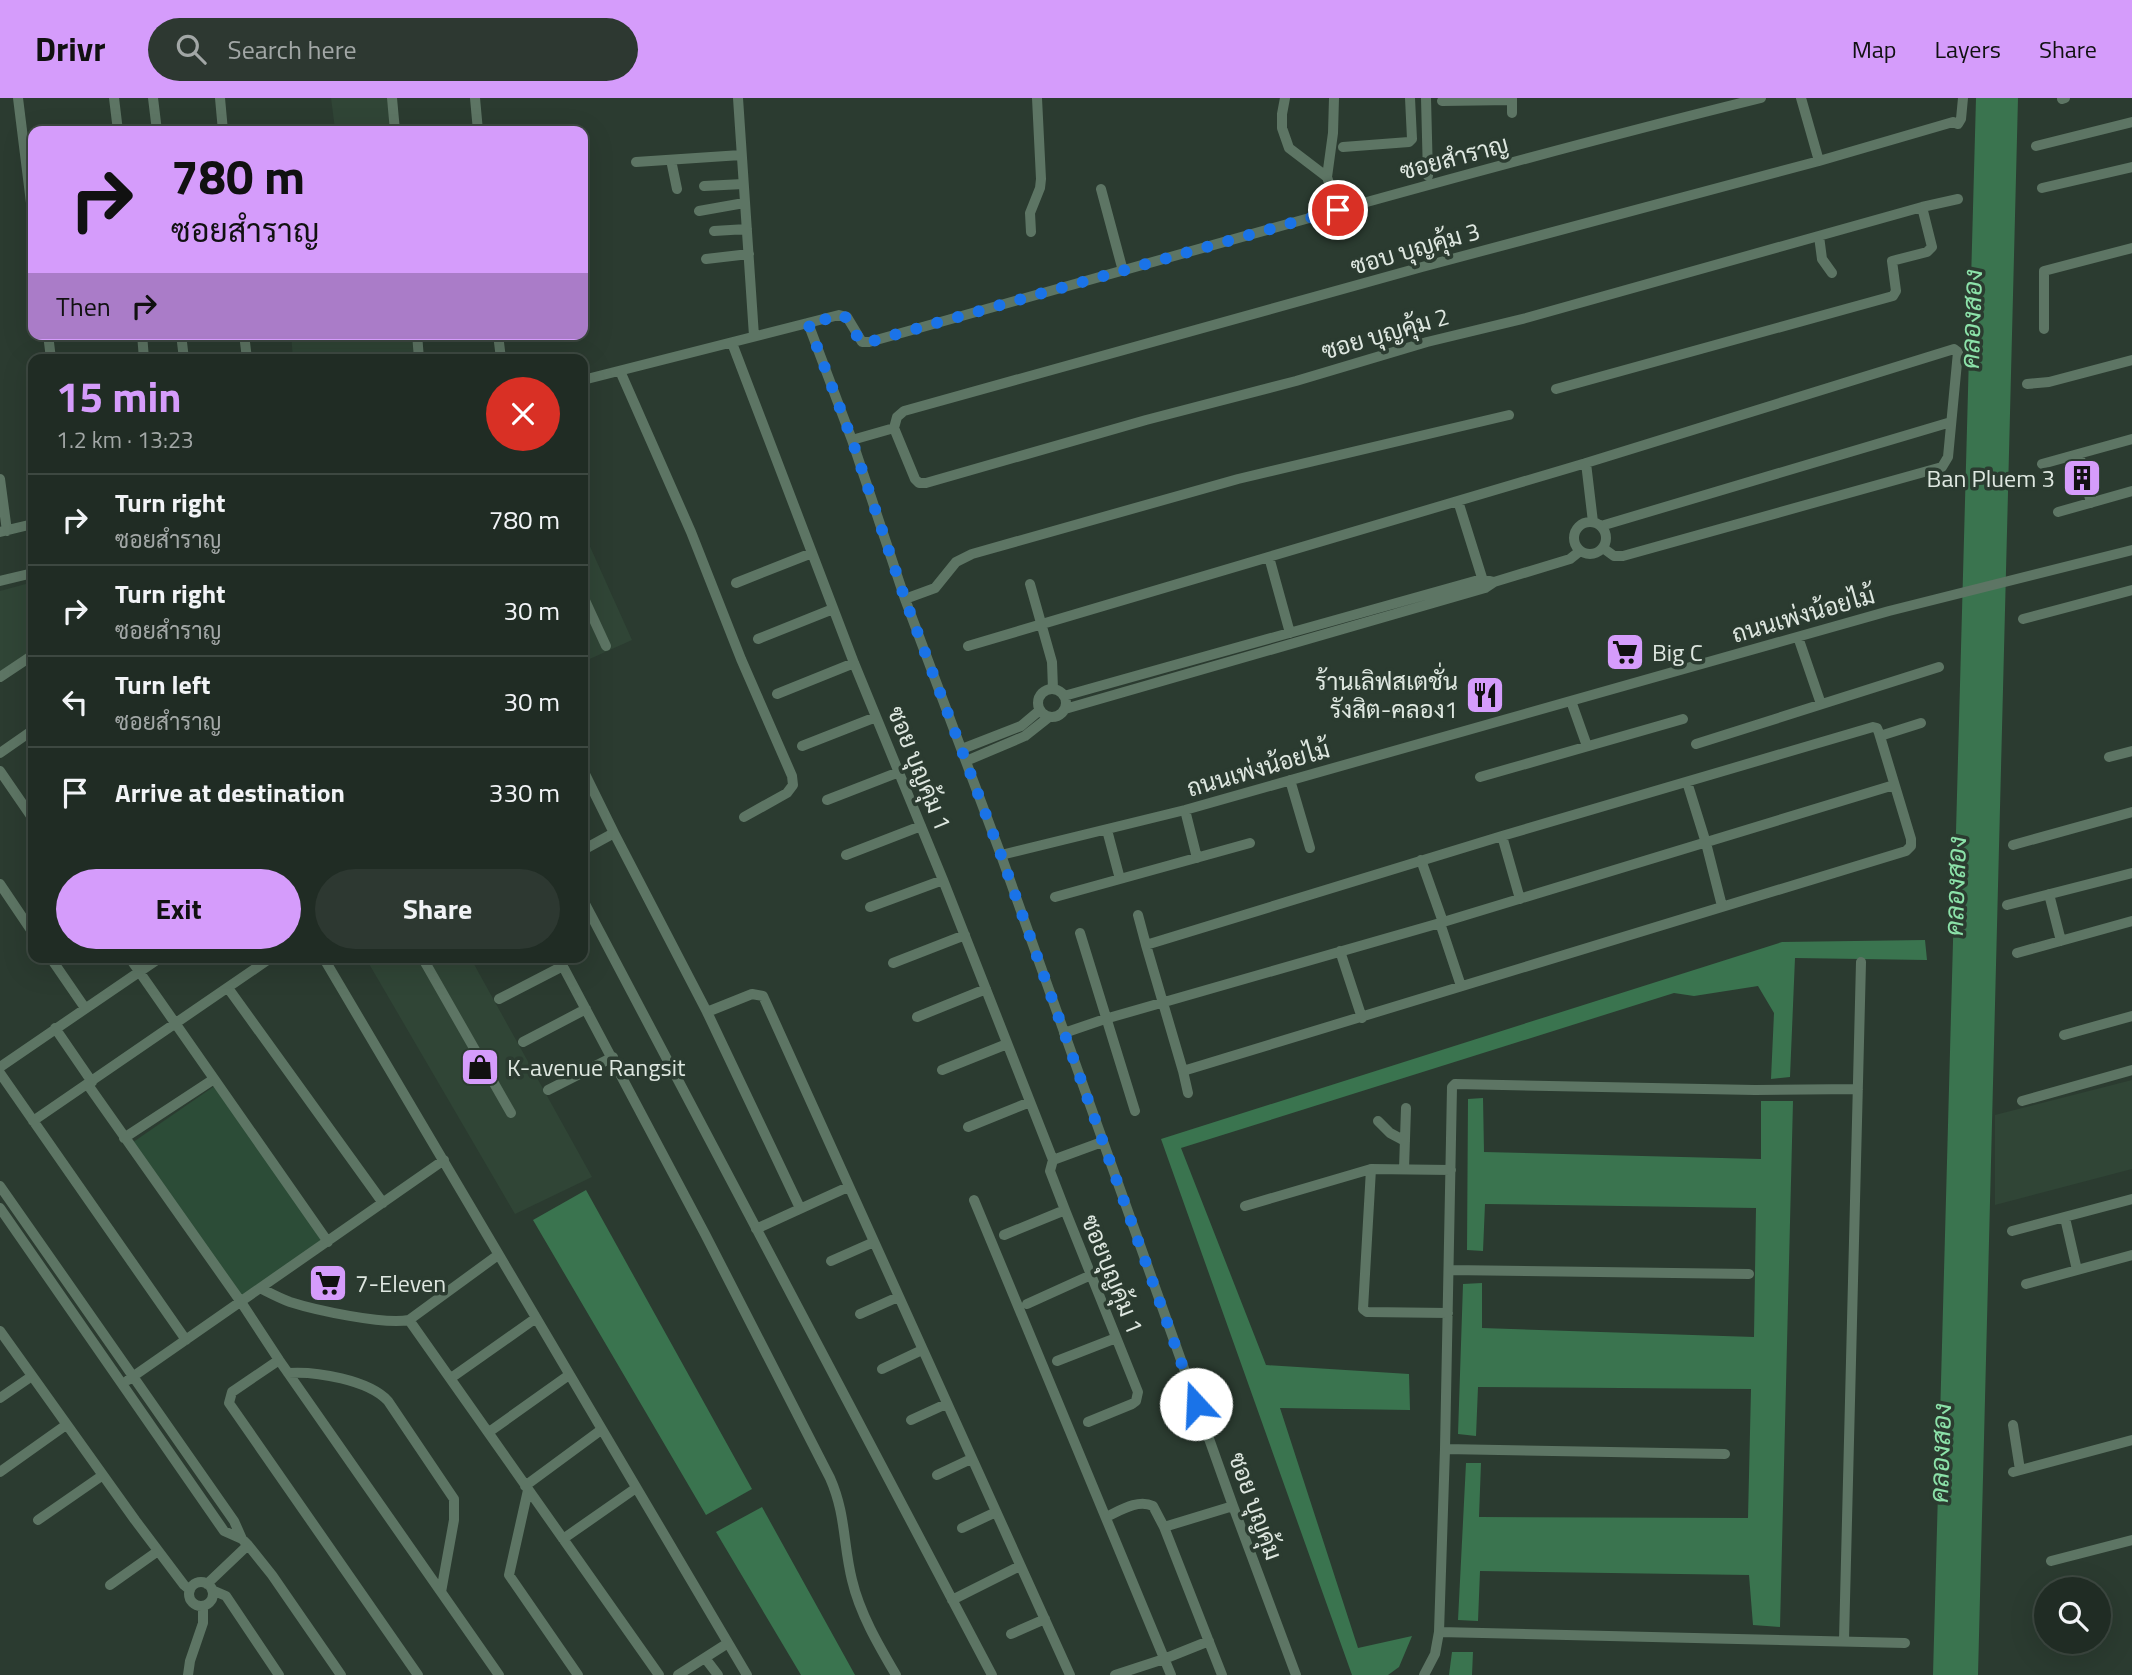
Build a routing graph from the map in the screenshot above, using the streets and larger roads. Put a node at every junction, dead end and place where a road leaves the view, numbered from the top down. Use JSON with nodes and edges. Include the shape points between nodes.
{"nodes":[{"id":1,"x":18,"y":98,"type":"edge"},
{"id":2,"x":114,"y":98,"type":"edge"},
{"id":3,"x":153,"y":98,"type":"edge"},
{"id":4,"x":220,"y":98,"type":"edge"},
{"id":5,"x":392,"y":98,"type":"edge"},
{"id":6,"x":475,"y":98,"type":"edge"},
{"id":7,"x":738,"y":98,"type":"edge"},
{"id":8,"x":1037,"y":98,"type":"edge"},
{"id":9,"x":1285,"y":98,"type":"edge"},
{"id":10,"x":1334,"y":98,"type":"edge"},
{"id":11,"x":1410,"y":98,"type":"edge"},
{"id":12,"x":1426,"y":98,"type":"edge"},
{"id":13,"x":1761,"y":98,"type":"edge"},
{"id":14,"x":1801,"y":98,"type":"edge"},
{"id":15,"x":1963,"y":98,"type":"edge"},
{"id":16,"x":1512,"y":99,"type":"edge"},
{"id":17,"x":1442,"y":101,"type":"dead end"},
{"id":18,"x":1512,"y":113,"type":"dead end"},
{"id":19,"x":2132,"y":122,"type":"edge"},
{"id":20,"x":117,"y":126,"type":"edge"},
{"id":21,"x":156,"y":126,"type":"edge"},
{"id":22,"x":223,"y":126,"type":"edge"},
{"id":23,"x":395,"y":126,"type":"edge"},
{"id":24,"x":478,"y":126,"type":"edge"},
{"id":25,"x":2036,"y":146,"type":"dead end"},
{"id":26,"x":1343,"y":147,"type":"dead end"},
{"id":27,"x":741,"y":155,"type":"junction"},
{"id":28,"x":671,"y":160,"type":"junction"},
{"id":29,"x":1819,"y":161,"type":"junction"},
{"id":30,"x":636,"y":162,"type":"dead end"},
{"id":31,"x":2132,"y":167,"type":"edge"},
{"id":32,"x":1427,"y":176,"type":"dead end"},
{"id":33,"x":1327,"y":177,"type":"junction"},
{"id":34,"x":28,"y":179,"type":"edge"},
{"id":35,"x":743,"y":184,"type":"junction"},
{"id":36,"x":705,"y":186,"type":"dead end"},
{"id":37,"x":2042,"y":188,"type":"dead end"},
{"id":38,"x":1101,"y":189,"type":"dead end"},
{"id":39,"x":677,"y":190,"type":"dead end"},
{"id":40,"x":1958,"y":199,"type":"dead end"},
{"id":41,"x":744,"y":203,"type":"junction"},
{"id":42,"x":1922,"y":207,"type":"junction"},
{"id":43,"x":1338,"y":210,"type":"junction"},
{"id":44,"x":699,"y":211,"type":"dead end"},
{"id":45,"x":747,"y":229,"type":"junction"},
{"id":46,"x":714,"y":231,"type":"dead end"},
{"id":47,"x":1031,"y":232,"type":"dead end"},
{"id":48,"x":1819,"y":236,"type":"junction"},
{"id":49,"x":2132,"y":248,"type":"edge"},
{"id":50,"x":749,"y":254,"type":"junction"},
{"id":51,"x":706,"y":259,"type":"dead end"},
{"id":52,"x":1123,"y":271,"type":"junction"},
{"id":53,"x":1832,"y":273,"type":"dead end"},
{"id":54,"x":808,"y":323,"type":"junction"},
{"id":55,"x":2044,"y":329,"type":"dead end"},
{"id":56,"x":754,"y":336,"type":"junction"},
{"id":57,"x":732,"y":342,"type":"junction"},
{"id":58,"x":2132,"y":360,"type":"edge"},
{"id":59,"x":620,"y":371,"type":"junction"},
{"id":60,"x":588,"y":379,"type":"edge"},
{"id":61,"x":2027,"y":384,"type":"dead end"},
{"id":62,"x":1556,"y":389,"type":"dead end"},
{"id":63,"x":1509,"y":415,"type":"dead end"},
{"id":64,"x":1951,"y":422,"type":"junction"},
{"id":65,"x":894,"y":428,"type":"junction"},
{"id":66,"x":2132,"y":439,"type":"edge"},
{"id":67,"x":852,"y":440,"type":"junction"},
{"id":68,"x":2079,"y":454,"type":"junction"},
{"id":69,"x":1586,"y":463,"type":"junction"},
{"id":70,"x":2042,"y":464,"type":"dead end"},
{"id":71,"x":0,"y":479,"type":"edge"},
{"id":72,"x":2132,"y":491,"type":"edge"},
{"id":73,"x":1458,"y":501,"type":"junction"},
{"id":74,"x":2091,"y":503,"type":"junction"},
{"id":75,"x":2058,"y":512,"type":"dead end"},
{"id":76,"x":1597,"y":524,"type":"junction"},
{"id":77,"x":28,"y":525,"type":"edge"},
{"id":78,"x":3,"y":531,"type":"edge"},
{"id":79,"x":1603,"y":548,"type":"junction"},
{"id":80,"x":2132,"y":550,"type":"edge"},
{"id":81,"x":1580,"y":551,"type":"junction"},
{"id":82,"x":812,"y":553,"type":"junction"},
{"id":83,"x":1269,"y":557,"type":"junction"},
{"id":84,"x":28,"y":574,"type":"edge"},
{"id":85,"x":0,"y":581,"type":"edge"},
{"id":86,"x":736,"y":583,"type":"dead end"},
{"id":87,"x":1487,"y":583,"type":"junction"},
{"id":88,"x":1030,"y":584,"type":"dead end"},
{"id":89,"x":2132,"y":590,"type":"edge"},
{"id":90,"x":905,"y":599,"type":"junction"},
{"id":91,"x":588,"y":607,"type":"edge"},
{"id":92,"x":833,"y":609,"type":"junction"},
{"id":93,"x":2023,"y":620,"type":"dead end"},
{"id":94,"x":1042,"y":624,"type":"junction"},
{"id":95,"x":1290,"y":633,"type":"junction"},
{"id":96,"x":1798,"y":637,"type":"junction"},
{"id":97,"x":758,"y":639,"type":"dead end"},
{"id":98,"x":606,"y":646,"type":"dead end"},
{"id":99,"x":968,"y":646,"type":"dead end"},
{"id":100,"x":28,"y":658,"type":"edge"},
{"id":101,"x":854,"y":663,"type":"junction"},
{"id":102,"x":1939,"y":667,"type":"dead end"},
{"id":103,"x":0,"y":677,"type":"edge"},
{"id":104,"x":1053,"y":690,"type":"junction"},
{"id":105,"x":776,"y":694,"type":"dead end"},
{"id":106,"x":1064,"y":696,"type":"junction"},
{"id":107,"x":1571,"y":701,"type":"junction"},
{"id":108,"x":1821,"y":704,"type":"junction"},
{"id":109,"x":1065,"y":709,"type":"junction"},
{"id":110,"x":1044,"y":714,"type":"junction"},
{"id":111,"x":876,"y":717,"type":"junction"},
{"id":112,"x":1683,"y":719,"type":"dead end"},
{"id":113,"x":1921,"y":723,"type":"dead end"},
{"id":114,"x":28,"y":733,"type":"edge"},
{"id":115,"x":1880,"y":736,"type":"junction"},
{"id":116,"x":1696,"y":744,"type":"dead end"},
{"id":117,"x":802,"y":746,"type":"dead end"},
{"id":118,"x":1587,"y":746,"type":"junction"},
{"id":119,"x":962,"y":749,"type":"junction"},
{"id":120,"x":2132,"y":751,"type":"edge"},
{"id":121,"x":0,"y":753,"type":"edge"},
{"id":122,"x":2109,"y":757,"type":"dead end"},
{"id":123,"x":966,"y":761,"type":"junction"},
{"id":124,"x":0,"y":771,"type":"edge"},
{"id":125,"x":899,"y":772,"type":"junction"},
{"id":126,"x":1480,"y":777,"type":"dead end"},
{"id":127,"x":588,"y":780,"type":"edge"},
{"id":128,"x":1290,"y":780,"type":"junction"},
{"id":129,"x":1687,"y":782,"type":"junction"},
{"id":130,"x":1894,"y":785,"type":"junction"},
{"id":131,"x":827,"y":800,"type":"dead end"},
{"id":132,"x":28,"y":808,"type":"edge"},
{"id":133,"x":1185,"y":810,"type":"junction"},
{"id":134,"x":2132,"y":812,"type":"edge"},
{"id":135,"x":744,"y":817,"type":"dead end"},
{"id":136,"x":921,"y":826,"type":"junction"},
{"id":137,"x":1107,"y":830,"type":"junction"},
{"id":138,"x":614,"y":832,"type":"junction"},
{"id":139,"x":1502,"y":836,"type":"junction"},
{"id":140,"x":1250,"y":843,"type":"dead end"},
{"id":141,"x":1706,"y":843,"type":"junction"},
{"id":142,"x":2013,"y":845,"type":"dead end"},
{"id":143,"x":588,"y":847,"type":"edge"},
{"id":144,"x":1310,"y":848,"type":"dead end"},
{"id":145,"x":846,"y":855,"type":"dead end"},
{"id":146,"x":1001,"y":855,"type":"junction"},
{"id":147,"x":1197,"y":858,"type":"junction"},
{"id":148,"x":1421,"y":860,"type":"junction"},
{"id":149,"x":2132,"y":873,"type":"edge"},
{"id":150,"x":1120,"y":878,"type":"junction"},
{"id":151,"x":943,"y":880,"type":"junction"},
{"id":152,"x":0,"y":884,"type":"edge"},
{"id":153,"x":2049,"y":894,"type":"junction"},
{"id":154,"x":1055,"y":897,"type":"dead end"},
{"id":155,"x":1520,"y":899,"type":"junction"},
{"id":156,"x":2007,"y":905,"type":"dead end"},
{"id":157,"x":1722,"y":906,"type":"junction"},
{"id":158,"x":870,"y":907,"type":"dead end"},
{"id":159,"x":588,"y":910,"type":"edge"},
{"id":160,"x":1138,"y":915,"type":"dead end"},
{"id":161,"x":2132,"y":921,"type":"edge"},
{"id":162,"x":1442,"y":923,"type":"junction"},
{"id":163,"x":28,"y":926,"type":"edge"},
{"id":164,"x":1080,"y":933,"type":"dead end"},
{"id":165,"x":965,"y":935,"type":"junction"},
{"id":166,"x":2061,"y":941,"type":"junction"},
{"id":167,"x":1146,"y":945,"type":"junction"},
{"id":168,"x":1340,"y":951,"type":"junction"},
{"id":169,"x":2017,"y":953,"type":"dead end"},
{"id":170,"x":1861,"y":962,"type":"dead end"},
{"id":171,"x":54,"y":963,"type":"edge"},
{"id":172,"x":132,"y":963,"type":"edge"},
{"id":173,"x":152,"y":963,"type":"edge"},
{"id":174,"x":263,"y":963,"type":"edge"},
{"id":175,"x":327,"y":963,"type":"edge"},
{"id":176,"x":425,"y":963,"type":"edge"},
{"id":177,"x":558,"y":963,"type":"edge"},
{"id":178,"x":561,"y":963,"type":"edge"},
{"id":179,"x":893,"y":963,"type":"dead end"},
{"id":180,"x":139,"y":972,"type":"junction"},
{"id":181,"x":1461,"y":986,"type":"junction"},
{"id":182,"x":228,"y":988,"type":"junction"},
{"id":183,"x":986,"y":989,"type":"junction"},
{"id":184,"x":499,"y":999,"type":"dead end"},
{"id":185,"x":1162,"y":1003,"type":"junction"},
{"id":186,"x":85,"y":1008,"type":"junction"},
{"id":187,"x":586,"y":1009,"type":"junction"},
{"id":188,"x":707,"y":1012,"type":"junction"},
{"id":189,"x":2132,"y":1016,"type":"edge"},
{"id":190,"x":917,"y":1017,"type":"dead end"},
{"id":191,"x":1362,"y":1017,"type":"junction"},
{"id":192,"x":1105,"y":1019,"type":"junction"},
{"id":193,"x":175,"y":1025,"type":"junction"},
{"id":194,"x":55,"y":1028,"type":"junction"},
{"id":195,"x":1064,"y":1033,"type":"junction"},
{"id":196,"x":2064,"y":1035,"type":"dead end"},
{"id":197,"x":523,"y":1042,"type":"dead end"},
{"id":198,"x":1007,"y":1044,"type":"junction"},
{"id":199,"x":612,"y":1057,"type":"junction"},
{"id":200,"x":0,"y":1066,"type":"edge"},
{"id":201,"x":942,"y":1070,"type":"dead end"},
{"id":202,"x":2132,"y":1070,"type":"edge"},
{"id":203,"x":1182,"y":1071,"type":"junction"},
{"id":204,"x":0,"y":1073,"type":"edge"},
{"id":205,"x":214,"y":1079,"type":"junction"},
{"id":206,"x":90,"y":1083,"type":"junction"},
{"id":207,"x":1858,"y":1089,"type":"junction"},
{"id":208,"x":548,"y":1090,"type":"dead end"},
{"id":209,"x":1188,"y":1093,"type":"dead end"},
{"id":210,"x":2022,"y":1101,"type":"dead end"},
{"id":211,"x":1030,"y":1102,"type":"junction"},
{"id":212,"x":1406,"y":1108,"type":"dead end"},
{"id":213,"x":1135,"y":1111,"type":"dead end"},
{"id":214,"x":511,"y":1113,"type":"dead end"},
{"id":215,"x":33,"y":1121,"type":"junction"},
{"id":216,"x":1378,"y":1121,"type":"dead end"},
{"id":217,"x":968,"y":1127,"type":"dead end"},
{"id":218,"x":124,"y":1138,"type":"junction"},
{"id":219,"x":1405,"y":1141,"type":"junction"},
{"id":220,"x":1102,"y":1142,"type":"junction"},
{"id":221,"x":444,"y":1160,"type":"junction"},
{"id":222,"x":1053,"y":1160,"type":"junction"},
{"id":223,"x":1371,"y":1169,"type":"junction"},
{"id":224,"x":1404,"y":1169,"type":"junction"},
{"id":225,"x":1451,"y":1170,"type":"junction"},
{"id":226,"x":0,"y":1186,"type":"edge"},
{"id":227,"x":848,"y":1186,"type":"junction"},
{"id":228,"x":2132,"y":1199,"type":"edge"},
{"id":229,"x":974,"y":1200,"type":"dead end"},
{"id":230,"x":383,"y":1203,"type":"junction"},
{"id":231,"x":1245,"y":1206,"type":"dead end"},
{"id":232,"x":0,"y":1208,"type":"edge"},
{"id":233,"x":800,"y":1208,"type":"junction"},
{"id":234,"x":1065,"y":1210,"type":"junction"},
{"id":235,"x":2065,"y":1218,"type":"junction"},
{"id":236,"x":9,"y":1221,"type":"junction"},
{"id":237,"x":0,"y":1228,"type":"edge"},
{"id":238,"x":756,"y":1229,"type":"junction"},
{"id":239,"x":2012,"y":1231,"type":"dead end"},
{"id":240,"x":1004,"y":1235,"type":"dead end"},
{"id":241,"x":328,"y":1242,"type":"junction"},
{"id":242,"x":874,"y":1242,"type":"junction"},
{"id":243,"x":498,"y":1255,"type":"junction"},
{"id":244,"x":2132,"y":1255,"type":"edge"},
{"id":245,"x":831,"y":1261,"type":"dead end"},
{"id":246,"x":1449,"y":1270,"type":"junction"},
{"id":247,"x":2077,"y":1270,"type":"junction"},
{"id":248,"x":1749,"y":1274,"type":"dead end"},
{"id":249,"x":1091,"y":1275,"type":"junction"},
{"id":250,"x":2026,"y":1284,"type":"dead end"},
{"id":251,"x":260,"y":1288,"type":"junction"},
{"id":252,"x":898,"y":1297,"type":"junction"},
{"id":253,"x":241,"y":1302,"type":"junction"},
{"id":254,"x":1027,"y":1304,"type":"dead end"},
{"id":255,"x":1448,"y":1313,"type":"junction"},
{"id":256,"x":860,"y":1314,"type":"dead end"},
{"id":257,"x":536,"y":1318,"type":"junction"},
{"id":258,"x":409,"y":1320,"type":"junction"},
{"id":259,"x":0,"y":1331,"type":"edge"},
{"id":260,"x":1116,"y":1338,"type":"junction"},
{"id":261,"x":186,"y":1340,"type":"junction"},
{"id":262,"x":922,"y":1350,"type":"junction"},
{"id":263,"x":279,"y":1360,"type":"junction"},
{"id":264,"x":1057,"y":1361,"type":"dead end"},
{"id":265,"x":882,"y":1368,"type":"dead end"},
{"id":266,"x":288,"y":1373,"type":"junction"},
{"id":267,"x":569,"y":1375,"type":"junction"},
{"id":268,"x":32,"y":1376,"type":"junction"},
{"id":269,"x":133,"y":1378,"type":"junction"},
{"id":270,"x":451,"y":1378,"type":"junction"},
{"id":271,"x":122,"y":1384,"type":"junction"},
{"id":272,"x":0,"y":1398,"type":"edge"},
{"id":273,"x":946,"y":1404,"type":"junction"},
{"id":274,"x":911,"y":1420,"type":"dead end"},
{"id":275,"x":1088,"y":1422,"type":"dead end"},
{"id":276,"x":66,"y":1424,"type":"junction"},
{"id":277,"x":2013,"y":1424,"type":"dead end"},
{"id":278,"x":601,"y":1430,"type":"junction"},
{"id":279,"x":489,"y":1432,"type":"junction"},
{"id":280,"x":2132,"y":1440,"type":"edge"},
{"id":281,"x":1445,"y":1449,"type":"junction"},
{"id":282,"x":1725,"y":1454,"type":"dead end"},
{"id":283,"x":971,"y":1459,"type":"junction"},
{"id":284,"x":0,"y":1472,"type":"edge"},
{"id":285,"x":103,"y":1475,"type":"junction"},
{"id":286,"x":937,"y":1475,"type":"dead end"},
{"id":287,"x":527,"y":1488,"type":"junction"},
{"id":288,"x":636,"y":1489,"type":"junction"},
{"id":289,"x":1233,"y":1506,"type":"junction"},
{"id":290,"x":996,"y":1512,"type":"junction"},
{"id":291,"x":1106,"y":1517,"type":"junction"},
{"id":292,"x":38,"y":1520,"type":"dead end"},
{"id":293,"x":1164,"y":1527,"type":"junction"},
{"id":294,"x":962,"y":1528,"type":"dead end"},
{"id":295,"x":563,"y":1539,"type":"junction"},
{"id":296,"x":2132,"y":1540,"type":"edge"},
{"id":297,"x":245,"y":1542,"type":"junction"},
{"id":298,"x":158,"y":1551,"type":"junction"},
{"id":299,"x":2051,"y":1561,"type":"dead end"},
{"id":300,"x":1020,"y":1566,"type":"junction"},
{"id":301,"x":110,"y":1585,"type":"dead end"},
{"id":302,"x":210,"y":1587,"type":"junction"},
{"id":303,"x":190,"y":1590,"type":"junction"},
{"id":304,"x":441,"y":1592,"type":"junction"},
{"id":305,"x":952,"y":1600,"type":"junction"},
{"id":306,"x":203,"y":1606,"type":"junction"},
{"id":307,"x":1045,"y":1619,"type":"junction"},
{"id":308,"x":1439,"y":1632,"type":"junction"},
{"id":309,"x":1011,"y":1634,"type":"dead end"},
{"id":310,"x":1844,"y":1640,"type":"junction"},
{"id":311,"x":1209,"y":1641,"type":"junction"},
{"id":312,"x":728,"y":1643,"type":"junction"},
{"id":313,"x":1905,"y":1643,"type":"dead end"},
{"id":314,"x":705,"y":1658,"type":"junction"},
{"id":315,"x":1164,"y":1659,"type":"junction"},
{"id":316,"x":1067,"y":1674,"type":"edge"},
{"id":317,"x":188,"y":1675,"type":"edge"},
{"id":318,"x":279,"y":1675,"type":"edge"},
{"id":319,"x":341,"y":1675,"type":"edge"},
{"id":320,"x":418,"y":1675,"type":"edge"},
{"id":321,"x":499,"y":1675,"type":"edge"},
{"id":322,"x":578,"y":1675,"type":"edge"},
{"id":323,"x":659,"y":1675,"type":"edge"},
{"id":324,"x":678,"y":1675,"type":"edge"},
{"id":325,"x":718,"y":1675,"type":"edge"},
{"id":326,"x":747,"y":1675,"type":"edge"},
{"id":327,"x":897,"y":1675,"type":"edge"},
{"id":328,"x":992,"y":1675,"type":"edge"},
{"id":329,"x":1115,"y":1675,"type":"edge"},
{"id":330,"x":1171,"y":1675,"type":"edge"},
{"id":331,"x":1222,"y":1675,"type":"edge"},
{"id":332,"x":1296,"y":1675,"type":"edge"},
{"id":333,"x":1424,"y":1675,"type":"edge"}],
"edges":[{"from":1,"to":34,"type":"street"},
{"from":2,"to":20,"type":"street"},
{"from":3,"to":21,"type":"street"},
{"from":4,"to":22,"type":"street"},
{"from":5,"to":23,"type":"street"},
{"from":6,"to":24,"type":"street"},
{"from":7,"to":27,"type":"street"},
{"from":8,"to":47,"type":"street","via":[[1041,179],[1030,213]]},
{"from":9,"to":33,"type":"street","via":[[1282,128],[1289,148]]},
{"from":10,"to":33,"type":"street"},
{"from":11,"to":26,"type":"street","via":[[1409,142]]},
{"from":12,"to":32,"type":"street"},
{"from":13,"to":43,"type":"street","name":"ซอยสำราญ"},
{"from":14,"to":29,"type":"street"},
{"from":15,"to":29,"type":"street","name":"ซอบ บุญคุ้ม 3","via":[[1958,124]]},
{"from":16,"to":17,"type":"street"},
{"from":16,"to":18,"type":"street"},
{"from":19,"to":25,"type":"street"},
{"from":27,"to":28,"type":"street"},
{"from":27,"to":35,"type":"street"},
{"from":28,"to":30,"type":"street"},
{"from":28,"to":39,"type":"street"},
{"from":29,"to":65,"type":"street","name":"ซอบ บุญคุ้ม 3","via":[[904,411]]},
{"from":31,"to":37,"type":"street"},
{"from":33,"to":43,"type":"street"},
{"from":35,"to":36,"type":"street"},
{"from":35,"to":41,"type":"street"},
{"from":38,"to":52,"type":"street"},
{"from":40,"to":42,"type":"street","name":"ซอย บุญคุ้ม 2"},
{"from":41,"to":44,"type":"street"},
{"from":41,"to":45,"type":"street"},
{"from":42,"to":48,"type":"street","name":"ซอย บุญคุ้ม 2"},
{"from":42,"to":62,"type":"street","via":[[1932,247],[1892,261],[1893,296]]},
{"from":43,"to":52,"type":"street","name":"ซอยสำราญ"},
{"from":45,"to":46,"type":"street"},
{"from":45,"to":50,"type":"street"},
{"from":48,"to":53,"type":"street","via":[[1822,259]]},
{"from":48,"to":65,"type":"street","name":"ซอย บุญคุ้ม 2","via":[[926,483],[915,479]]},
{"from":49,"to":55,"type":"street","via":[[2044,271]]},
{"from":50,"to":51,"type":"street"},
{"from":50,"to":56,"type":"street"},
{"from":52,"to":54,"type":"street","name":"ซอยสำราญ","via":[[864,343],[844,315]]},
{"from":54,"to":56,"type":"street"},
{"from":54,"to":67,"type":"street","name":"ซอย บุญคุ้ม"},
{"from":56,"to":57,"type":"street"},
{"from":57,"to":59,"type":"street"},
{"from":57,"to":82,"type":"street","name":"ซอย บุญคุ้ม 1"},
{"from":58,"to":61,"type":"street"},
{"from":59,"to":60,"type":"street"},
{"from":59,"to":135,"type":"street","via":[[792,776],[787,793]]},
{"from":63,"to":90,"type":"street","via":[[1238,479],[972,554],[956,562],[935,588]]},
{"from":64,"to":69,"type":"street","via":[[1959,356],[1954,349]]},
{"from":64,"to":76,"type":"street"},
{"from":64,"to":79,"type":"street","via":[[1948,457],[1942,467],[1623,556]]},
{"from":65,"to":67,"type":"street"},
{"from":66,"to":68,"type":"street"},
{"from":67,"to":90,"type":"street","name":"ซอย บุญคุ้ม"},
{"from":68,"to":70,"type":"street"},
{"from":68,"to":74,"type":"street"},
{"from":69,"to":73,"type":"street"},
{"from":69,"to":76,"type":"street"},
{"from":71,"to":78,"type":"street"},
{"from":72,"to":74,"type":"street"},
{"from":73,"to":83,"type":"street"},
{"from":73,"to":87,"type":"street"},
{"from":74,"to":75,"type":"street"},
{"from":76,"to":79,"type":"street","via":[[1606,535]]},
{"from":76,"to":81,"type":"street","via":[[1582,523],[1574,533]]},
{"from":77,"to":78,"type":"street"},
{"from":79,"to":81,"type":"street","via":[[1591,555]]},
{"from":80,"to":96,"type":"street","name":"ถนนเพ่งน้อยไม้"},
{"from":81,"to":87,"type":"street","via":[[1570,559]]},
{"from":82,"to":86,"type":"street"},
{"from":82,"to":92,"type":"street","name":"ซอย บุญคุ้ม 1"},
{"from":83,"to":94,"type":"street"},
{"from":83,"to":95,"type":"street"},
{"from":84,"to":85,"type":"street"},
{"from":87,"to":95,"type":"street"},
{"from":87,"to":109,"type":"street"},
{"from":88,"to":94,"type":"street"},
{"from":89,"to":93,"type":"street"},
{"from":90,"to":119,"type":"street","name":"ซอย บุญคุ้ม"},
{"from":91,"to":98,"type":"street"},
{"from":92,"to":97,"type":"street"},
{"from":92,"to":101,"type":"street","name":"ซอย บุญคุ้ม 1"},
{"from":94,"to":99,"type":"street"},
{"from":94,"to":104,"type":"street","via":[[1052,662]]},
{"from":95,"to":106,"type":"street"},
{"from":96,"to":107,"type":"street","name":"ถนนเพ่งน้อยไม้"},
{"from":96,"to":108,"type":"street"},
{"from":100,"to":103,"type":"street"},
{"from":101,"to":105,"type":"street"},
{"from":101,"to":111,"type":"street","name":"ซอย บุญคุ้ม 1"},
{"from":102,"to":108,"type":"street"},
{"from":104,"to":106,"type":"street"},
{"from":104,"to":110,"type":"street","via":[[1041,694],[1038,702]]},
{"from":106,"to":109,"type":"street"},
{"from":107,"to":118,"type":"street"},
{"from":107,"to":128,"type":"street","name":"ถนนเพ่งน้อยไม้"},
{"from":108,"to":116,"type":"street"},
{"from":109,"to":110,"type":"street","via":[[1056,716]]},
{"from":110,"to":119,"type":"street"},
{"from":110,"to":123,"type":"street","via":[[1025,736]]},
{"from":111,"to":117,"type":"street"},
{"from":111,"to":125,"type":"street","name":"ซอย บุญคุ้ม 1"},
{"from":112,"to":118,"type":"street"},
{"from":113,"to":115,"type":"street"},
{"from":114,"to":121,"type":"street"},
{"from":115,"to":129,"type":"street","via":[[1873,727]]},
{"from":115,"to":130,"type":"street"},
{"from":118,"to":126,"type":"street"},
{"from":119,"to":123,"type":"street","name":"ซอย บุญคุ้ม"},
{"from":120,"to":122,"type":"street"},
{"from":123,"to":146,"type":"street","name":"ซอย บุญคุ้ม"},
{"from":124,"to":132,"type":"street"},
{"from":125,"to":131,"type":"street"},
{"from":125,"to":136,"type":"street","name":"ซอย บุญคุ้ม 1"},
{"from":127,"to":138,"type":"street"},
{"from":128,"to":133,"type":"street","name":"ถนนเพ่งน้อยไม้"},
{"from":128,"to":144,"type":"street"},
{"from":129,"to":139,"type":"street"},
{"from":129,"to":141,"type":"street"},
{"from":130,"to":141,"type":"street"},
{"from":130,"to":157,"type":"street","via":[[1911,839],[1906,851]]},
{"from":133,"to":137,"type":"street","name":"ถนนเพ่งน้อยไม้"},
{"from":133,"to":147,"type":"street"},
{"from":134,"to":142,"type":"street"},
{"from":136,"to":145,"type":"street"},
{"from":136,"to":151,"type":"street","name":"ซอย บุญคุ้ม 1"},
{"from":137,"to":146,"type":"street","name":"ถนนเพ่งน้อยไม้"},
{"from":137,"to":150,"type":"street"},
{"from":138,"to":143,"type":"street"},
{"from":138,"to":188,"type":"street"},
{"from":139,"to":148,"type":"street"},
{"from":139,"to":155,"type":"street"},
{"from":140,"to":147,"type":"street"},
{"from":141,"to":155,"type":"street"},
{"from":141,"to":157,"type":"street"},
{"from":146,"to":195,"type":"street","name":"ซอย บุญคุ้ม"},
{"from":147,"to":150,"type":"street"},
{"from":148,"to":162,"type":"street"},
{"from":148,"to":167,"type":"street"},
{"from":149,"to":153,"type":"street"},
{"from":150,"to":154,"type":"street"},
{"from":151,"to":158,"type":"street"},
{"from":151,"to":165,"type":"street","name":"ซอย บุญคุ้ม 1"},
{"from":152,"to":163,"type":"street"},
{"from":153,"to":156,"type":"street"},
{"from":153,"to":166,"type":"street"},
{"from":155,"to":162,"type":"street"},
{"from":157,"to":181,"type":"street"},
{"from":159,"to":238,"type":"street"},
{"from":160,"to":167,"type":"street"},
{"from":161,"to":166,"type":"street"},
{"from":162,"to":168,"type":"street"},
{"from":162,"to":181,"type":"street"},
{"from":164,"to":192,"type":"street"},
{"from":165,"to":179,"type":"street"},
{"from":165,"to":183,"type":"street","name":"ซอย บุญคุ้ม 1"},
{"from":166,"to":169,"type":"street"},
{"from":167,"to":185,"type":"street"},
{"from":168,"to":185,"type":"street"},
{"from":168,"to":191,"type":"street"},
{"from":170,"to":207,"type":"street"},
{"from":171,"to":186,"type":"street"},
{"from":172,"to":180,"type":"street"},
{"from":173,"to":180,"type":"street"},
{"from":174,"to":182,"type":"street"},
{"from":175,"to":221,"type":"street"},
{"from":176,"to":214,"type":"street"},
{"from":177,"to":184,"type":"street"},
{"from":178,"to":187,"type":"street"},
{"from":180,"to":186,"type":"street"},
{"from":180,"to":193,"type":"street"},
{"from":181,"to":191,"type":"street"},
{"from":182,"to":193,"type":"street"},
{"from":182,"to":230,"type":"street"},
{"from":183,"to":190,"type":"street"},
{"from":183,"to":198,"type":"street","name":"ซอย บุญคุ้ม 1"},
{"from":185,"to":192,"type":"street"},
{"from":185,"to":203,"type":"street"},
{"from":186,"to":194,"type":"street"},
{"from":187,"to":197,"type":"street"},
{"from":187,"to":199,"type":"street"},
{"from":188,"to":227,"type":"street","via":[[752,993],[762,996]]},
{"from":188,"to":233,"type":"street"},
{"from":189,"to":196,"type":"street"},
{"from":191,"to":203,"type":"street"},
{"from":192,"to":195,"type":"street"},
{"from":192,"to":213,"type":"street"},
{"from":193,"to":205,"type":"street"},
{"from":193,"to":206,"type":"street"},
{"from":194,"to":200,"type":"street"},
{"from":194,"to":206,"type":"street"},
{"from":195,"to":220,"type":"street","name":"ซอย บุญคุ้ม"},
{"from":198,"to":201,"type":"street"},
{"from":198,"to":211,"type":"street","name":"ซอย บุญคุ้ม 1"},
{"from":199,"to":208,"type":"street"},
{"from":199,"to":327,"type":"street","via":[[830,1478],[839,1500],[857,1600]]},
{"from":202,"to":210,"type":"street"},
{"from":203,"to":209,"type":"street"},
{"from":204,"to":215,"type":"street"},
{"from":205,"to":218,"type":"street"},
{"from":205,"to":241,"type":"street"},
{"from":206,"to":215,"type":"street"},
{"from":206,"to":218,"type":"street"},
{"from":207,"to":225,"type":"street","via":[[1455,1084],[1451,1089]]},
{"from":207,"to":310,"type":"street"},
{"from":211,"to":217,"type":"street"},
{"from":211,"to":222,"type":"street","name":"ซอย บุญคุ้ม 1"},
{"from":212,"to":219,"type":"street"},
{"from":215,"to":261,"type":"street"},
{"from":216,"to":219,"type":"street"},
{"from":218,"to":253,"type":"street"},
{"from":219,"to":224,"type":"street"},
{"from":220,"to":222,"type":"street"},
{"from":220,"to":289,"type":"street","name":"ซอย บุญคุ้ม"},
{"from":221,"to":230,"type":"street"},
{"from":221,"to":243,"type":"street"},
{"from":222,"to":234,"type":"street","name":"ซอยบุญคุ้ม 1","via":[[1051,1171]]},
{"from":223,"to":224,"type":"street"},
{"from":223,"to":231,"type":"street"},
{"from":223,"to":255,"type":"street","via":[[1363,1309]]},
{"from":224,"to":225,"type":"street"},
{"from":225,"to":246,"type":"street"},
{"from":226,"to":269,"type":"street"},
{"from":227,"to":233,"type":"street"},
{"from":227,"to":242,"type":"street"},
{"from":228,"to":235,"type":"street"},
{"from":229,"to":291,"type":"street"},
{"from":230,"to":241,"type":"street"},
{"from":232,"to":236,"type":"street"},
{"from":233,"to":238,"type":"street"},
{"from":234,"to":240,"type":"street"},
{"from":234,"to":249,"type":"street","name":"ซอยบุญคุ้ม 1"},
{"from":235,"to":239,"type":"street"},
{"from":235,"to":247,"type":"street"},
{"from":236,"to":237,"type":"street"},
{"from":236,"to":271,"type":"street"},
{"from":238,"to":305,"type":"street"},
{"from":241,"to":251,"type":"street"},
{"from":242,"to":245,"type":"street"},
{"from":242,"to":252,"type":"street"},
{"from":243,"to":257,"type":"street"},
{"from":243,"to":258,"type":"street"},
{"from":244,"to":247,"type":"street"},
{"from":246,"to":248,"type":"street"},
{"from":246,"to":255,"type":"street"},
{"from":247,"to":250,"type":"street"},
{"from":249,"to":254,"type":"street"},
{"from":249,"to":260,"type":"street","name":"ซอยบุญคุ้ม 1"},
{"from":251,"to":253,"type":"street"},
{"from":251,"to":258,"type":"street","via":[[293,1303],[368,1319]]},
{"from":252,"to":256,"type":"street"},
{"from":252,"to":262,"type":"street"},
{"from":253,"to":261,"type":"street"},
{"from":253,"to":263,"type":"street"},
{"from":255,"to":281,"type":"street"},
{"from":257,"to":267,"type":"street"},
{"from":257,"to":270,"type":"street"},
{"from":258,"to":270,"type":"street"},
{"from":259,"to":268,"type":"street"},
{"from":260,"to":264,"type":"street"},
{"from":260,"to":275,"type":"street","name":"ซอยบุญคุ้ม 1","via":[[1138,1392],[1136,1401]]},
{"from":261,"to":269,"type":"street"},
{"from":262,"to":265,"type":"street"},
{"from":262,"to":273,"type":"street"},
{"from":263,"to":266,"type":"street"},
{"from":263,"to":320,"type":"street","via":[[232,1392],[229,1403]]},
{"from":266,"to":304,"type":"street"},
{"from":266,"to":304,"type":"street","via":[[368,1386],[384,1396],[396,1412],[454,1499]]},
{"from":267,"to":278,"type":"street"},
{"from":267,"to":279,"type":"street"},
{"from":268,"to":272,"type":"street"},
{"from":268,"to":276,"type":"street"},
{"from":269,"to":271,"type":"street"},
{"from":269,"to":297,"type":"street"},
{"from":270,"to":279,"type":"street"},
{"from":271,"to":297,"type":"street","via":[[224,1531]]},
{"from":273,"to":274,"type":"street"},
{"from":273,"to":283,"type":"street"},
{"from":276,"to":284,"type":"street"},
{"from":276,"to":285,"type":"street"},
{"from":277,"to":280,"type":"street","via":[[2016,1471]]},
{"from":278,"to":287,"type":"street"},
{"from":278,"to":288,"type":"street"},
{"from":279,"to":287,"type":"street"},
{"from":281,"to":282,"type":"street"},
{"from":281,"to":308,"type":"street"},
{"from":283,"to":286,"type":"street"},
{"from":283,"to":290,"type":"street"},
{"from":285,"to":292,"type":"street"},
{"from":285,"to":298,"type":"street"},
{"from":287,"to":295,"type":"street"},
{"from":287,"to":322,"type":"street","via":[[509,1575]]},
{"from":288,"to":295,"type":"street"},
{"from":288,"to":312,"type":"street"},
{"from":289,"to":293,"type":"street"},
{"from":289,"to":332,"type":"street","name":"ซอย บุญคุ้ม"},
{"from":290,"to":294,"type":"street"},
{"from":290,"to":300,"type":"street"},
{"from":291,"to":293,"type":"street","via":[[1149,1503]]},
{"from":291,"to":315,"type":"street"},
{"from":293,"to":311,"type":"street"},
{"from":295,"to":323,"type":"street"},
{"from":296,"to":299,"type":"street"},
{"from":297,"to":302,"type":"street"},
{"from":297,"to":319,"type":"street"},
{"from":298,"to":301,"type":"street"},
{"from":298,"to":303,"type":"street"},
{"from":300,"to":305,"type":"street"},
{"from":300,"to":307,"type":"street"},
{"from":302,"to":303,"type":"street","via":[[197,1583]]},
{"from":302,"to":306,"type":"street","via":[[212,1598]]},
{"from":302,"to":318,"type":"street","via":[[226,1596]]},
{"from":303,"to":306,"type":"street","via":[[193,1603]]},
{"from":304,"to":321,"type":"street"},
{"from":305,"to":328,"type":"street"},
{"from":306,"to":317,"type":"street","via":[[203,1623]]},
{"from":307,"to":309,"type":"street"},
{"from":307,"to":316,"type":"street"},
{"from":308,"to":310,"type":"street"},
{"from":308,"to":333,"type":"street"},
{"from":310,"to":313,"type":"street"},
{"from":311,"to":315,"type":"street"},
{"from":311,"to":331,"type":"street"},
{"from":312,"to":314,"type":"street"},
{"from":312,"to":326,"type":"street"},
{"from":314,"to":324,"type":"street"},
{"from":314,"to":325,"type":"street"},
{"from":315,"to":329,"type":"street"},
{"from":315,"to":330,"type":"street"}]}
